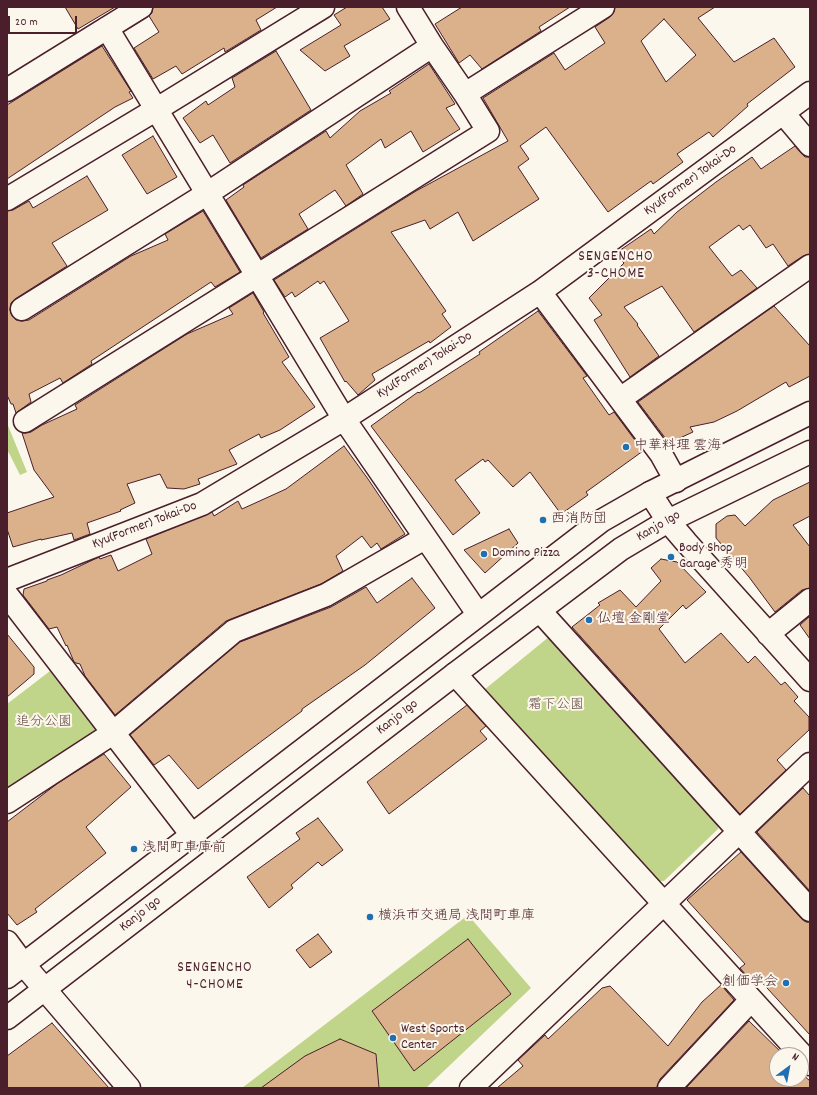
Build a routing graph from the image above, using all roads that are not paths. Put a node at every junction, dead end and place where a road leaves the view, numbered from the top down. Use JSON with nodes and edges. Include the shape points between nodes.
{"nodes":[{"id":1,"x":141,"y":7,"type":"edge"},
{"id":2,"x":323,"y":7,"type":"edge"},
{"id":3,"x":603,"y":7,"type":"edge"},
{"id":4,"x":417,"y":10,"type":"edge"},
{"id":5,"x":107,"y":28,"type":"junction"},
{"id":6,"x":432,"y":46,"type":"junction"},
{"id":7,"x":7,"y":90,"type":"edge"},
{"id":8,"x":465,"y":94,"type":"junction"},
{"id":9,"x":810,"y":94,"type":"edge"},
{"id":10,"x":157,"y":109,"type":"junction"},
{"id":11,"x":783,"y":113,"type":"junction"},
{"id":12,"x":810,"y":145,"type":"edge"},
{"id":13,"x":208,"y":193,"type":"junction"},
{"id":14,"x":7,"y":199,"type":"edge"},
{"id":15,"x":810,"y":266,"type":"edge"},
{"id":16,"x":257,"y":275,"type":"junction"},
{"id":17,"x":540,"y":292,"type":"junction"},
{"id":18,"x":22,"y":309,"type":"dead end"},
{"id":19,"x":620,"y":399,"type":"junction"},
{"id":20,"x":810,"y":413,"type":"edge"},
{"id":21,"x":344,"y":419,"type":"junction"},
{"id":22,"x":25,"y":421,"type":"dead end"},
{"id":23,"x":810,"y":452,"type":"edge"},
{"id":24,"x":676,"y":481,"type":"junction"},
{"id":25,"x":650,"y":493,"type":"junction"},
{"id":26,"x":668,"y":521,"type":"junction"},
{"id":27,"x":426,"y":538,"type":"junction"},
{"id":28,"x":7,"y":580,"type":"edge"},
{"id":29,"x":7,"y":595,"type":"edge"},
{"id":30,"x":810,"y":600,"type":"edge"},
{"id":31,"x":540,"y":611,"type":"junction"},
{"id":32,"x":478,"y":614,"type":"junction"},
{"id":33,"x":768,"y":634,"type":"junction"},
{"id":34,"x":455,"y":674,"type":"junction"},
{"id":35,"x":810,"y":680,"type":"edge"},
{"id":36,"x":113,"y":733,"type":"junction"},
{"id":37,"x":810,"y":764,"type":"edge"},
{"id":38,"x":7,"y":802,"type":"edge"},
{"id":39,"x":739,"y":830,"type":"junction"},
{"id":40,"x":192,"y":835,"type":"junction"},
{"id":41,"x":664,"y":904,"type":"junction"},
{"id":42,"x":810,"y":910,"type":"edge"},
{"id":43,"x":7,"y":942,"type":"edge"},
{"id":44,"x":15,"y":971,"type":"edge"},
{"id":45,"x":45,"y":989,"type":"junction"},
{"id":46,"x":751,"y":1000,"type":"junction"},
{"id":47,"x":7,"y":1018,"type":"edge"},
{"id":48,"x":810,"y":1064,"type":"edge"},
{"id":49,"x":129,"y":1088,"type":"edge"},
{"id":50,"x":471,"y":1088,"type":"edge"},
{"id":51,"x":669,"y":1088,"type":"edge"}],
"edges":[{"from":1,"to":5,"type":"street"},
{"from":2,"to":10,"type":"street"},
{"from":3,"to":8,"type":"street"},
{"from":4,"to":6,"type":"street"},
{"from":5,"to":7,"type":"street"},
{"from":5,"to":10,"type":"street"},
{"from":6,"to":8,"type":"street"},
{"from":6,"to":13,"type":"street"},
{"from":8,"to":16,"type":"street","via":[[488,131]]},
{"from":9,"to":11,"type":"street","name":"Kyu(Former) Tokai-Do"},
{"from":10,"to":13,"type":"street"},
{"from":10,"to":14,"type":"street"},
{"from":11,"to":12,"type":"street"},
{"from":11,"to":17,"type":"street","name":"Kyu(Former) Tokai-Do"},
{"from":13,"to":16,"type":"street"},
{"from":13,"to":18,"type":"street"},
{"from":15,"to":19,"type":"street"},
{"from":16,"to":21,"type":"street"},
{"from":16,"to":22,"type":"street"},
{"from":17,"to":19,"type":"street"},
{"from":17,"to":21,"type":"street","name":"Kyu(Former) Tokai-Do"},
{"from":19,"to":24,"type":"street","via":[[661,454]]},
{"from":20,"to":24,"type":"street"},
{"from":21,"to":27,"type":"street"},
{"from":21,"to":28,"type":"street","name":"Kyu(Former) Tokai-Do","via":[[202,504]]},
{"from":23,"to":26,"type":"street","name":"Kanjo 1go"},
{"from":24,"to":25,"type":"street"},
{"from":25,"to":26,"type":"street"},
{"from":25,"to":32,"type":"street","via":[[601,521]]},
{"from":26,"to":31,"type":"street","name":"Kanjo 1go","via":[[621,549]]},
{"from":26,"to":33,"type":"street"},
{"from":27,"to":32,"type":"street"},
{"from":27,"to":36,"type":"street","via":[[326,595],[234,631]]},
{"from":29,"to":36,"type":"street"},
{"from":30,"to":33,"type":"street"},
{"from":31,"to":34,"type":"street","name":"Kanjo 1go"},
{"from":31,"to":39,"type":"street"},
{"from":32,"to":40,"type":"street"},
{"from":33,"to":35,"type":"street"},
{"from":34,"to":41,"type":"street"},
{"from":34,"to":45,"type":"street","name":"Kanjo 1go"},
{"from":36,"to":38,"type":"street"},
{"from":36,"to":40,"type":"street"},
{"from":37,"to":39,"type":"street"},
{"from":39,"to":41,"type":"street"},
{"from":39,"to":42,"type":"street"},
{"from":40,"to":44,"type":"street"},
{"from":41,"to":46,"type":"street"},
{"from":41,"to":50,"type":"street"},
{"from":43,"to":44,"type":"street"},
{"from":44,"to":45,"type":"street"},
{"from":45,"to":47,"type":"street","name":"Kanjo 1go"},
{"from":45,"to":49,"type":"street"},
{"from":46,"to":48,"type":"street"},
{"from":46,"to":51,"type":"street"}]}
